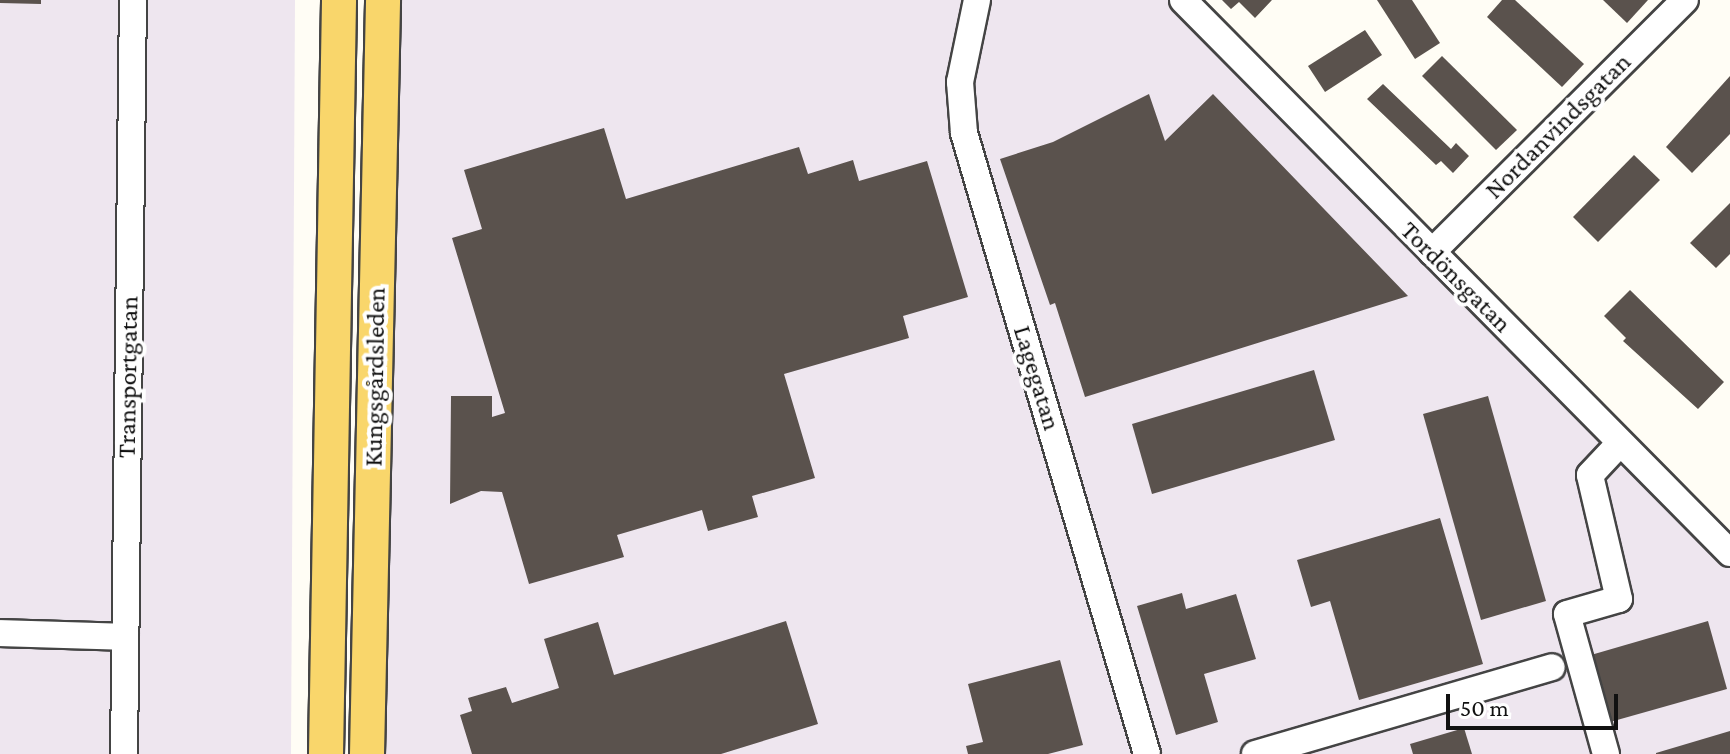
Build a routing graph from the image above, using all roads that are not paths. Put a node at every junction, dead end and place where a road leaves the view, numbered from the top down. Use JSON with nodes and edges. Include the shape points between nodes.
{"nodes":[{"id":1,"x":133,"y":0,"type":"edge"},
{"id":2,"x":339,"y":0,"type":"edge"},
{"id":3,"x":383,"y":0,"type":"edge"},
{"id":4,"x":977,"y":0,"type":"edge"},
{"id":5,"x":1183,"y":0,"type":"edge"},
{"id":6,"x":1685,"y":0,"type":"edge"},
{"id":7,"x":1432,"y":252,"type":"junction"},
{"id":8,"x":1620,"y":443,"type":"junction"},
{"id":9,"x":1730,"y":553,"type":"edge"},
{"id":10,"x":0,"y":633,"type":"edge"},
{"id":11,"x":125,"y":637,"type":"junction"},
{"id":12,"x":1552,"y":667,"type":"dead end"},
{"id":13,"x":124,"y":754,"type":"edge"},
{"id":14,"x":326,"y":754,"type":"edge"},
{"id":15,"x":367,"y":754,"type":"edge"},
{"id":16,"x":1147,"y":754,"type":"edge"},
{"id":17,"x":1255,"y":754,"type":"edge"},
{"id":18,"x":1606,"y":754,"type":"edge"}],
"edges":[{"from":1,"to":11,"type":"street","name":"Transportgatan"},
{"from":2,"to":14,"type":"main road","name":"Kungsgårdsleden"},
{"from":3,"to":15,"type":"main road","name":"Kungsgårdsleden"},
{"from":4,"to":16,"type":"street","name":"Lagegatan","via":[[960,82],[964,133]]},
{"from":5,"to":7,"type":"street","name":"Tordönsgatan"},
{"from":6,"to":7,"type":"street","name":"Nordanvindsgatan"},
{"from":7,"to":8,"type":"street","name":"Tordönsgatan"},
{"from":8,"to":9,"type":"street","name":"Tordönsgatan"},
{"from":8,"to":18,"type":"street","via":[[1590,475],[1619,599],[1567,614]]},
{"from":10,"to":11,"type":"street"},
{"from":11,"to":13,"type":"street","name":"Transportgatan"},
{"from":12,"to":17,"type":"street"}]}
